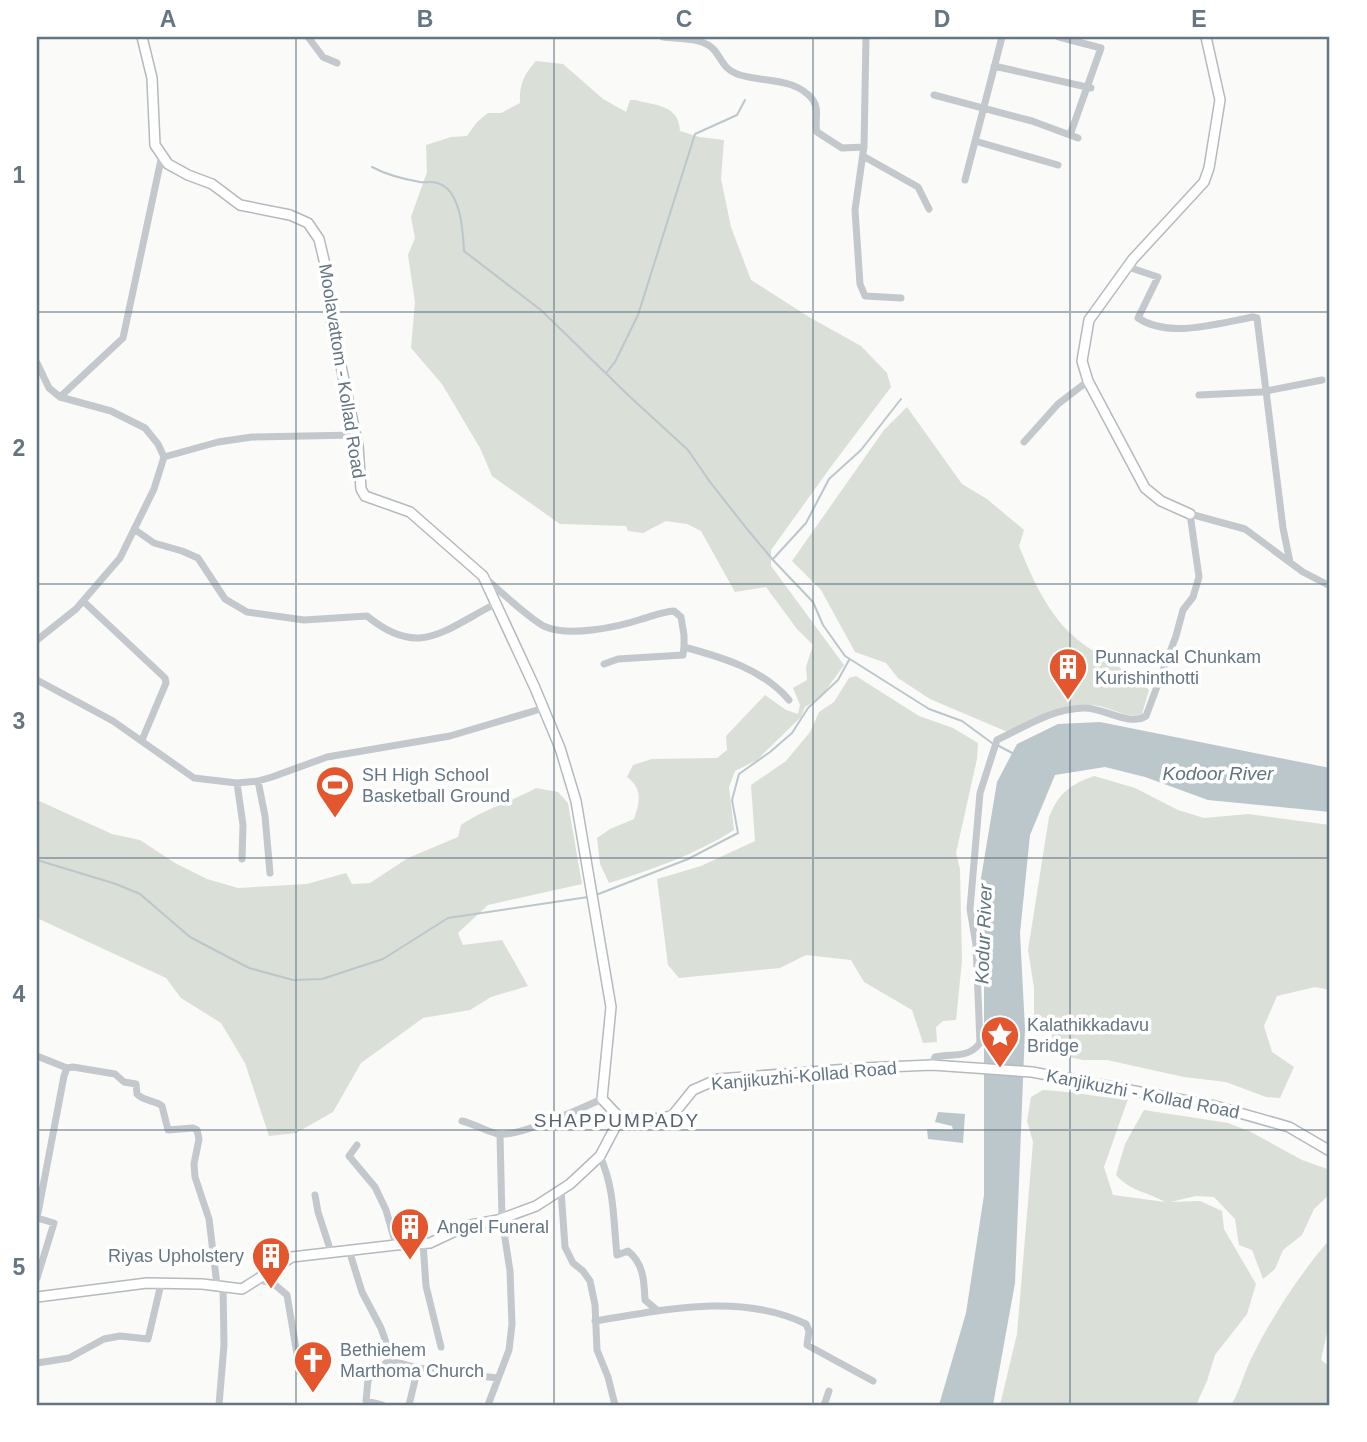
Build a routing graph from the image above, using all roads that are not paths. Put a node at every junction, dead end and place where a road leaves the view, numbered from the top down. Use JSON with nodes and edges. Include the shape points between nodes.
{"nodes":[{"id":1,"x":142,"y":37,"type":"edge"},
{"id":2,"x":308,"y":37,"type":"edge"},
{"id":3,"x":663,"y":37,"type":"edge"},
{"id":4,"x":866,"y":37,"type":"edge"},
{"id":5,"x":1002,"y":37,"type":"edge"},
{"id":6,"x":1059,"y":37,"type":"edge"},
{"id":7,"x":1206,"y":37,"type":"edge"},
{"id":8,"x":337,"y":63,"type":"dead end"},
{"id":9,"x":995,"y":66,"type":"junction"},
{"id":10,"x":1088,"y":88,"type":"junction"},
{"id":11,"x":934,"y":95,"type":"dead end"},
{"id":12,"x":984,"y":109,"type":"junction"},
{"id":13,"x":1070,"y":135,"type":"junction"},
{"id":14,"x":1078,"y":138,"type":"dead end"},
{"id":15,"x":975,"y":141,"type":"junction"},
{"id":16,"x":863,"y":152,"type":"junction"},
{"id":17,"x":162,"y":155,"type":"junction"},
{"id":18,"x":1058,"y":164,"type":"dead end"},
{"id":19,"x":965,"y":180,"type":"dead end"},
{"id":20,"x":929,"y":209,"type":"dead end"},
{"id":21,"x":1128,"y":267,"type":"junction"},
{"id":22,"x":901,"y":298,"type":"dead end"},
{"id":23,"x":37,"y":363,"type":"edge"},
{"id":24,"x":1322,"y":380,"type":"dead end"},
{"id":25,"x":1088,"y":382,"type":"junction"},
{"id":26,"x":1266,"y":391,"type":"junction"},
{"id":27,"x":1199,"y":395,"type":"dead end"},
{"id":28,"x":60,"y":397,"type":"junction"},
{"id":29,"x":356,"y":435,"type":"junction"},
{"id":30,"x":1024,"y":442,"type":"dead end"},
{"id":31,"x":164,"y":457,"type":"junction"},
{"id":32,"x":1190,"y":514,"type":"junction"},
{"id":33,"x":134,"y":529,"type":"junction"},
{"id":34,"x":1290,"y":562,"type":"junction"},
{"id":35,"x":483,"y":576,"type":"junction"},
{"id":36,"x":1330,"y":586,"type":"edge"},
{"id":37,"x":83,"y":601,"type":"junction"},
{"id":38,"x":495,"y":604,"type":"junction"},
{"id":39,"x":37,"y":640,"type":"edge"},
{"id":40,"x":684,"y":647,"type":"junction"},
{"id":41,"x":604,"y":664,"type":"dead end"},
{"id":42,"x":37,"y":680,"type":"edge"},
{"id":43,"x":789,"y":700,"type":"dead end"},
{"id":44,"x":544,"y":708,"type":"junction"},
{"id":45,"x":142,"y":740,"type":"junction"},
{"id":46,"x":258,"y":781,"type":"junction"},
{"id":47,"x":237,"y":783,"type":"junction"},
{"id":48,"x":242,"y":859,"type":"dead end"},
{"id":49,"x":270,"y":873,"type":"dead end"},
{"id":50,"x":37,"y":1056,"type":"edge"},
{"id":51,"x":932,"y":1065,"type":"junction"},
{"id":52,"x":67,"y":1068,"type":"junction"},
{"id":53,"x":972,"y":1069,"type":"joint"},
{"id":54,"x":602,"y":1099,"type":"junction"},
{"id":55,"x":620,"y":1118,"type":"junction"},
{"id":56,"x":462,"y":1121,"type":"dead end"},
{"id":57,"x":500,"y":1135,"type":"junction"},
{"id":58,"x":357,"y":1145,"type":"dead end"},
{"id":59,"x":1330,"y":1151,"type":"edge"},
{"id":60,"x":600,"y":1156,"type":"junction"},
{"id":61,"x":561,"y":1190,"type":"junction"},
{"id":62,"x":315,"y":1195,"type":"dead end"},
{"id":63,"x":502,"y":1219,"type":"junction"},
{"id":64,"x":423,"y":1243,"type":"junction"},
{"id":65,"x":396,"y":1245,"type":"junction"},
{"id":66,"x":349,"y":1250,"type":"junction"},
{"id":67,"x":331,"y":1252,"type":"junction"},
{"id":68,"x":37,"y":1278,"type":"edge"},
{"id":69,"x":256,"y":1279,"type":"junction"},
{"id":70,"x":161,"y":1284,"type":"junction"},
{"id":71,"x":220,"y":1286,"type":"junction"},
{"id":72,"x":37,"y":1297,"type":"edge"},
{"id":73,"x":658,"y":1311,"type":"junction"},
{"id":74,"x":595,"y":1321,"type":"junction"},
{"id":75,"x":441,"y":1347,"type":"dead end"},
{"id":76,"x":389,"y":1360,"type":"junction"},
{"id":77,"x":37,"y":1363,"type":"edge"},
{"id":78,"x":418,"y":1368,"type":"junction"},
{"id":79,"x":300,"y":1372,"type":"dead end"},
{"id":80,"x":497,"y":1378,"type":"junction"},
{"id":81,"x":873,"y":1381,"type":"dead end"},
{"id":82,"x":829,"y":1391,"type":"dead end"},
{"id":83,"x":219,"y":1405,"type":"edge"},
{"id":84,"x":382,"y":1405,"type":"edge"},
{"id":85,"x":409,"y":1405,"type":"edge"},
{"id":86,"x":488,"y":1405,"type":"edge"},
{"id":87,"x":615,"y":1405,"type":"edge"},
{"id":88,"x":824,"y":1405,"type":"edge"}],
"edges":[{"from":1,"to":17,"type":"main road","via":[[152,78],[155,145]]},
{"from":2,"to":8,"type":"street","via":[[323,57]]},
{"from":3,"to":16,"type":"street","via":[[700,41],[738,75],[793,86],[814,103],[817,132],[842,148]]},
{"from":4,"to":16,"type":"street"},
{"from":5,"to":9,"type":"street"},
{"from":6,"to":10,"type":"street","via":[[1101,48]]},
{"from":7,"to":21,"type":"main road","via":[[1220,100],[1209,168],[1204,182]]},
{"from":9,"to":10,"type":"street"},
{"from":9,"to":12,"type":"street"},
{"from":10,"to":13,"type":"street"},
{"from":11,"to":12,"type":"street"},
{"from":12,"to":13,"type":"street"},
{"from":12,"to":15,"type":"street"},
{"from":13,"to":14,"type":"street"},
{"from":15,"to":18,"type":"street"},
{"from":15,"to":19,"type":"street"},
{"from":16,"to":20,"type":"street","via":[[914,184]]},
{"from":16,"to":22,"type":"street","via":[[855,210],[862,293]]},
{"from":17,"to":28,"type":"street","via":[[123,338]]},
{"from":17,"to":29,"type":"main road","name":"Moolavattom - Kollad Road","via":[[168,164],[212,184],[240,205],[308,223],[319,239],[327,273],[331,319]]},
{"from":21,"to":25,"type":"main road","via":[[1089,320],[1082,360]]},
{"from":21,"to":26,"type":"street","via":[[1158,277],[1138,318],[1148,325],[1174,328],[1257,318]]},
{"from":23,"to":28,"type":"street","via":[[49,388]]},
{"from":24,"to":26,"type":"street"},
{"from":25,"to":30,"type":"street","via":[[1058,404]]},
{"from":25,"to":32,"type":"main road","via":[[1145,488]]},
{"from":26,"to":27,"type":"street"},
{"from":26,"to":34,"type":"street"},
{"from":28,"to":31,"type":"street","via":[[111,411],[145,428]]},
{"from":29,"to":31,"type":"street","via":[[252,437]]},
{"from":29,"to":35,"type":"main road","name":"Moolavattom - Kollad Road","via":[[365,496],[410,513]]},
{"from":31,"to":33,"type":"street"},
{"from":32,"to":34,"type":"street","via":[[1245,529]]},
{"from":32,"to":51,"type":"street","via":[[1199,578],[1146,716],[1138,719],[1093,708],[1070,709],[1039,718],[997,740],[980,793],[970,909],[981,1043],[966,1055],[935,1057]]},
{"from":33,"to":37,"type":"street","via":[[120,558]]},
{"from":33,"to":38,"type":"street","via":[[154,543],[198,558],[225,599],[247,612],[304,620],[367,616],[398,636],[419,639],[455,628]]},
{"from":34,"to":36,"type":"street"},
{"from":35,"to":38,"type":"main road","name":"Moolavattom - Kollad Road"},
{"from":35,"to":40,"type":"street","via":[[553,629],[582,631],[674,611],[681,617]]},
{"from":37,"to":39,"type":"street"},
{"from":37,"to":45,"type":"street","via":[[165,678]]},
{"from":38,"to":44,"type":"main road","name":"Moolavattom - Kollad Road"},
{"from":40,"to":41,"type":"street","via":[[683,654]]},
{"from":40,"to":43,"type":"street","via":[[734,662],[765,679]]},
{"from":42,"to":45,"type":"street"},
{"from":44,"to":46,"type":"street","via":[[430,741],[327,757]]},
{"from":44,"to":54,"type":"main road","name":"Moolavattom - Kollad Road","via":[[576,801],[611,1007]]},
{"from":45,"to":47,"type":"street","via":[[194,778]]},
{"from":46,"to":47,"type":"street"},
{"from":46,"to":49,"type":"street"},
{"from":47,"to":48,"type":"street"},
{"from":50,"to":52,"type":"street"},
{"from":51,"to":53,"type":"main road","name":"Kanjikuzhi-Kollad Road"},
{"from":51,"to":55,"type":"main road","name":"Kanjikuzhi-Kollad Road","via":[[719,1079],[693,1090],[672,1116]]},
{"from":52,"to":68,"type":"street","via":[[37,1218],[54,1223]]},
{"from":52,"to":71,"type":"street","via":[[115,1074],[136,1084],[137,1094],[145,1101],[159,1103],[168,1130],[197,1130],[195,1177],[209,1219]]},
{"from":53,"to":59,"type":"main road","name":"Kanjikuzhi - Kollad Road","via":[[1032,1072],[1215,1105],[1289,1128]]},
{"from":54,"to":55,"type":"main road"},
{"from":54,"to":57,"type":"street","via":[[544,1124]]},
{"from":55,"to":60,"type":"main road"},
{"from":56,"to":57,"type":"street"},
{"from":57,"to":63,"type":"street"},
{"from":58,"to":65,"type":"street","via":[[349,1156],[375,1187]]},
{"from":60,"to":61,"type":"main road"},
{"from":60,"to":73,"type":"street","via":[[610,1177],[617,1255],[628,1251],[636,1258],[645,1280],[645,1300]]},
{"from":61,"to":63,"type":"main road"},
{"from":61,"to":74,"type":"street","via":[[565,1247],[590,1281]]},
{"from":62,"to":67,"type":"street"},
{"from":63,"to":64,"type":"main road","via":[[466,1226]]},
{"from":63,"to":80,"type":"street","via":[[512,1325],[509,1350]]},
{"from":64,"to":65,"type":"main road"},
{"from":64,"to":75,"type":"street","via":[[426,1286]]},
{"from":65,"to":66,"type":"main road"},
{"from":66,"to":67,"type":"main road"},
{"from":66,"to":76,"type":"street","via":[[362,1292],[387,1343]]},
{"from":67,"to":69,"type":"main road","via":[[292,1257]]},
{"from":69,"to":71,"type":"main road","via":[[242,1289]]},
{"from":69,"to":79,"type":"street","via":[[274,1284],[287,1295]]},
{"from":70,"to":71,"type":"main road"},
{"from":70,"to":72,"type":"main road"},
{"from":70,"to":77,"type":"street","via":[[148,1339],[112,1337],[69,1358]]},
{"from":71,"to":83,"type":"street","via":[[224,1345]]},
{"from":73,"to":74,"type":"street"},
{"from":73,"to":81,"type":"street","via":[[730,1306],[786,1316],[807,1326],[807,1345]]},
{"from":74,"to":87,"type":"street","via":[[597,1350]]},
{"from":76,"to":78,"type":"street"},
{"from":76,"to":84,"type":"street","via":[[367,1383],[366,1401]]},
{"from":78,"to":80,"type":"street"},
{"from":78,"to":85,"type":"street"},
{"from":80,"to":86,"type":"street"},
{"from":82,"to":88,"type":"street"}]}
